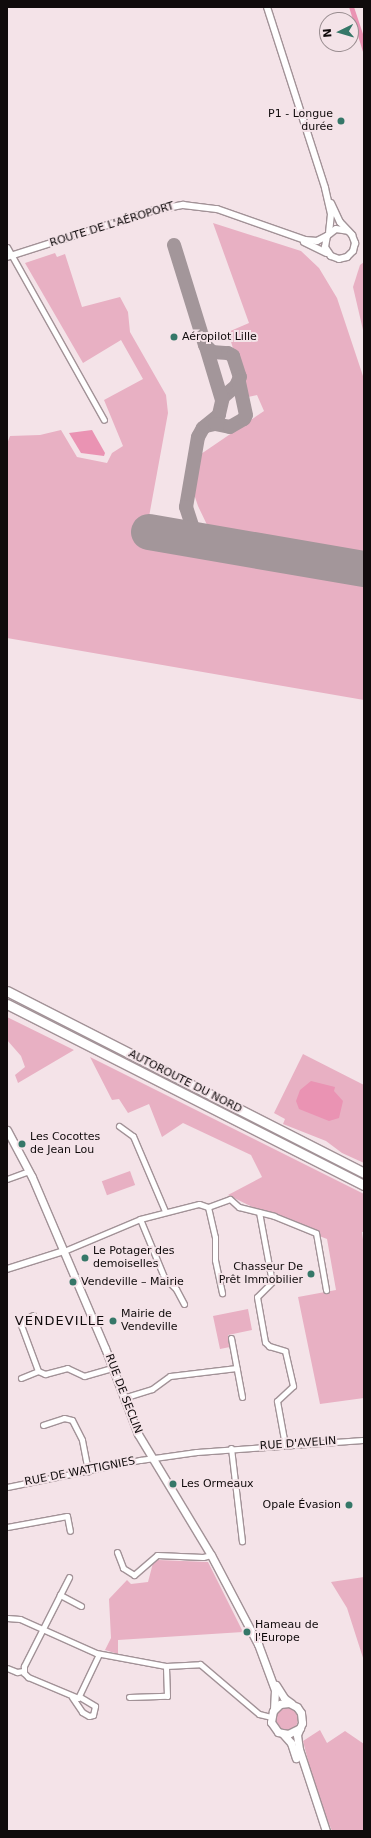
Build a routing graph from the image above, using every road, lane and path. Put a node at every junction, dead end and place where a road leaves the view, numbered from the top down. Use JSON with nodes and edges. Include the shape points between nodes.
{"nodes":[{"id":1,"x":267,"y":7,"type":"edge"},
{"id":2,"x":325,"y":188,"type":"junction"},
{"id":3,"x":348,"y":231,"type":"junction"},
{"id":4,"x":286,"y":234,"type":"junction"},
{"id":5,"x":328,"y":234,"type":"junction"},
{"id":6,"x":7,"y":247,"type":"edge"},
{"id":7,"x":328,"y":254,"type":"junction"},
{"id":8,"x":10,"y":257,"type":"edge"},
{"id":9,"x":104,"y":420,"type":"dead end"},
{"id":10,"x":7,"y":991,"type":"edge"},
{"id":11,"x":7,"y":1004,"type":"edge"},
{"id":12,"x":119,"y":1126,"type":"dead end"},
{"id":13,"x":7,"y":1130,"type":"edge"},
{"id":14,"x":29,"y":1170,"type":"junction"},
{"id":15,"x":364,"y":1173,"type":"edge"},
{"id":16,"x":7,"y":1179,"type":"edge"},
{"id":17,"x":364,"y":1185,"type":"edge"},
{"id":18,"x":208,"y":1207,"type":"junction"},
{"id":19,"x":165,"y":1211,"type":"junction"},
{"id":20,"x":259,"y":1212,"type":"junction"},
{"id":21,"x":140,"y":1219,"type":"junction"},
{"id":22,"x":64,"y":1251,"type":"junction"},
{"id":23,"x":7,"y":1269,"type":"edge"},
{"id":24,"x":326,"y":1290,"type":"dead end"},
{"id":25,"x":222,"y":1293,"type":"dead end"},
{"id":26,"x":184,"y":1304,"type":"dead end"},
{"id":27,"x":33,"y":1315,"type":"dead end"},
{"id":28,"x":231,"y":1338,"type":"dead end"},
{"id":29,"x":112,"y":1368,"type":"junction"},
{"id":30,"x":237,"y":1368,"type":"junction"},
{"id":31,"x":38,"y":1371,"type":"junction"},
{"id":32,"x":21,"y":1378,"type":"dead end"},
{"id":33,"x":242,"y":1397,"type":"dead end"},
{"id":34,"x":124,"y":1398,"type":"junction"},
{"id":35,"x":43,"y":1425,"type":"dead end"},
{"id":36,"x":364,"y":1440,"type":"edge"},
{"id":37,"x":285,"y":1445,"type":"junction"},
{"id":38,"x":231,"y":1448,"type":"junction"},
{"id":39,"x":152,"y":1458,"type":"junction"},
{"id":40,"x":88,"y":1471,"type":"junction"},
{"id":41,"x":7,"y":1487,"type":"edge"},
{"id":42,"x":7,"y":1527,"type":"edge"},
{"id":43,"x":70,"y":1531,"type":"dead end"},
{"id":44,"x":242,"y":1542,"type":"dead end"},
{"id":45,"x":117,"y":1552,"type":"dead end"},
{"id":46,"x":211,"y":1555,"type":"junction"},
{"id":47,"x":69,"y":1577,"type":"dead end"},
{"id":48,"x":60,"y":1595,"type":"junction"},
{"id":49,"x":81,"y":1606,"type":"dead end"},
{"id":50,"x":7,"y":1618,"type":"edge"},
{"id":51,"x":41,"y":1629,"type":"junction"},
{"id":52,"x":99,"y":1654,"type":"junction"},
{"id":53,"x":166,"y":1666,"type":"junction"},
{"id":54,"x":7,"y":1668,"type":"edge"},
{"id":55,"x":23,"y":1671,"type":"junction"},
{"id":56,"x":269,"y":1671,"type":"junction"},
{"id":57,"x":72,"y":1697,"type":"junction"},
{"id":58,"x":80,"y":1697,"type":"junction"},
{"id":59,"x":129,"y":1697,"type":"dead end"},
{"id":60,"x":291,"y":1703,"type":"junction"},
{"id":61,"x":274,"y":1709,"type":"junction"},
{"id":62,"x":271,"y":1717,"type":"junction"},
{"id":63,"x":300,"y":1728,"type":"junction"},
{"id":64,"x":283,"y":1734,"type":"junction"},
{"id":65,"x":321,"y":1831,"type":"edge"},
{"id":66,"x":326,"y":1831,"type":"edge"}],
"edges":[{"from":1,"to":2,"type":"street"},
{"from":2,"to":3,"type":"street","via":[[340,222]]},
{"from":2,"to":5,"type":"street","via":[[331,214]]},
{"from":3,"to":5,"type":"street","via":[[338,228]]},
{"from":3,"to":7,"type":"street","via":[[355,243],[350,255],[339,259]]},
{"from":4,"to":5,"type":"street","name":"ROUTE DE L'AÉROPORT","via":[[310,241]]},
{"from":4,"to":7,"type":"street","name":"ROUTE DE L'AÉROPORT"},
{"from":4,"to":8,"type":"street","name":"ROUTE DE L'AÉROPORT","via":[[217,209],[177,205]]},
{"from":5,"to":7,"type":"street","via":[[324,245]]},
{"from":6,"to":8,"type":"street"},
{"from":8,"to":9,"type":"street"},
{"from":10,"to":15,"type":"highway","name":"AUTOROUTE DU NORD"},
{"from":11,"to":17,"type":"highway","name":"AUTOROUTE DU NORD"},
{"from":12,"to":19,"type":"street","via":[[133,1136]]},
{"from":13,"to":14,"type":"main road","name":"RUE DE SECLIN"},
{"from":14,"to":16,"type":"street"},
{"from":14,"to":22,"type":"main road","name":"RUE DE SECLIN"},
{"from":18,"to":19,"type":"street","via":[[199,1204]]},
{"from":18,"to":20,"type":"street","via":[[230,1199],[239,1207]]},
{"from":18,"to":25,"type":"street"},
{"from":19,"to":21,"type":"street"},
{"from":20,"to":24,"type":"street","via":[[316,1233]]},
{"from":20,"to":37,"type":"street","via":[[272,1282],[257,1297],[264,1335],[267,1345],[285,1351],[292,1386],[277,1401]]},
{"from":21,"to":22,"type":"street"},
{"from":21,"to":26,"type":"street","via":[[164,1277],[176,1289]]},
{"from":22,"to":23,"type":"street"},
{"from":22,"to":29,"type":"main road","name":"RUE DE SECLIN"},
{"from":27,"to":31,"type":"street","via":[[21,1325]]},
{"from":28,"to":30,"type":"street"},
{"from":29,"to":31,"type":"street","via":[[84,1376],[67,1368],[45,1374]]},
{"from":29,"to":34,"type":"main road","name":"RUE DE SECLIN"},
{"from":30,"to":33,"type":"street"},
{"from":30,"to":34,"type":"street","via":[[170,1376],[155,1388]]},
{"from":31,"to":32,"type":"street"},
{"from":34,"to":39,"type":"main road","name":"RUE DE SECLIN","via":[[136,1430]]},
{"from":35,"to":40,"type":"street","via":[[64,1418],[72,1420],[82,1440]]},
{"from":36,"to":37,"type":"street","name":"RUE D'AVELIN"},
{"from":37,"to":38,"type":"street","name":"RUE D'AVELIN"},
{"from":38,"to":39,"type":"street","name":"RUE D'AVELIN"},
{"from":38,"to":44,"type":"street"},
{"from":39,"to":40,"type":"street","name":"RUE DE WATTIGNIES"},
{"from":39,"to":46,"type":"main road","name":"RUE DE SECLIN"},
{"from":40,"to":41,"type":"street","name":"RUE DE WATTIGNIES"},
{"from":42,"to":43,"type":"street","via":[[67,1516]]},
{"from":45,"to":46,"type":"street","via":[[123,1568],[134,1575],[157,1555]]},
{"from":46,"to":56,"type":"main road","name":"RUE DE SECLIN","via":[[253,1633]]},
{"from":47,"to":48,"type":"street"},
{"from":48,"to":49,"type":"street"},
{"from":48,"to":51,"type":"street"},
{"from":50,"to":51,"type":"street","via":[[20,1619]]},
{"from":51,"to":52,"type":"street"},
{"from":51,"to":55,"type":"street"},
{"from":52,"to":53,"type":"street"},
{"from":52,"to":58,"type":"street"},
{"from":53,"to":59,"type":"street","via":[[167,1696]]},
{"from":53,"to":62,"type":"street","via":[[200,1664],[259,1714]]},
{"from":54,"to":55,"type":"street","via":[[17,1672]]},
{"from":55,"to":57,"type":"street","via":[[28,1677]]},
{"from":56,"to":60,"type":"main road","name":"RUE DE SECLIN","via":[[282,1696]]},
{"from":56,"to":61,"type":"main road","name":"RUE DE SECLIN","via":[[276,1695]]},
{"from":57,"to":58,"type":"street"},
{"from":57,"to":58,"type":"street","via":[[82,1712],[88,1716],[93,1715],[96,1706]]},
{"from":60,"to":61,"type":"main road","via":[[282,1703]]},
{"from":60,"to":63,"type":"main road","via":[[301,1713]]},
{"from":61,"to":62,"type":"main road"},
{"from":62,"to":64,"type":"main road","via":[[274,1729]]},
{"from":63,"to":64,"type":"main road","via":[[294,1733]]},
{"from":63,"to":66,"type":"main road","via":[[297,1740],[301,1758]]},
{"from":64,"to":65,"type":"main road","via":[[293,1746]]}]}
